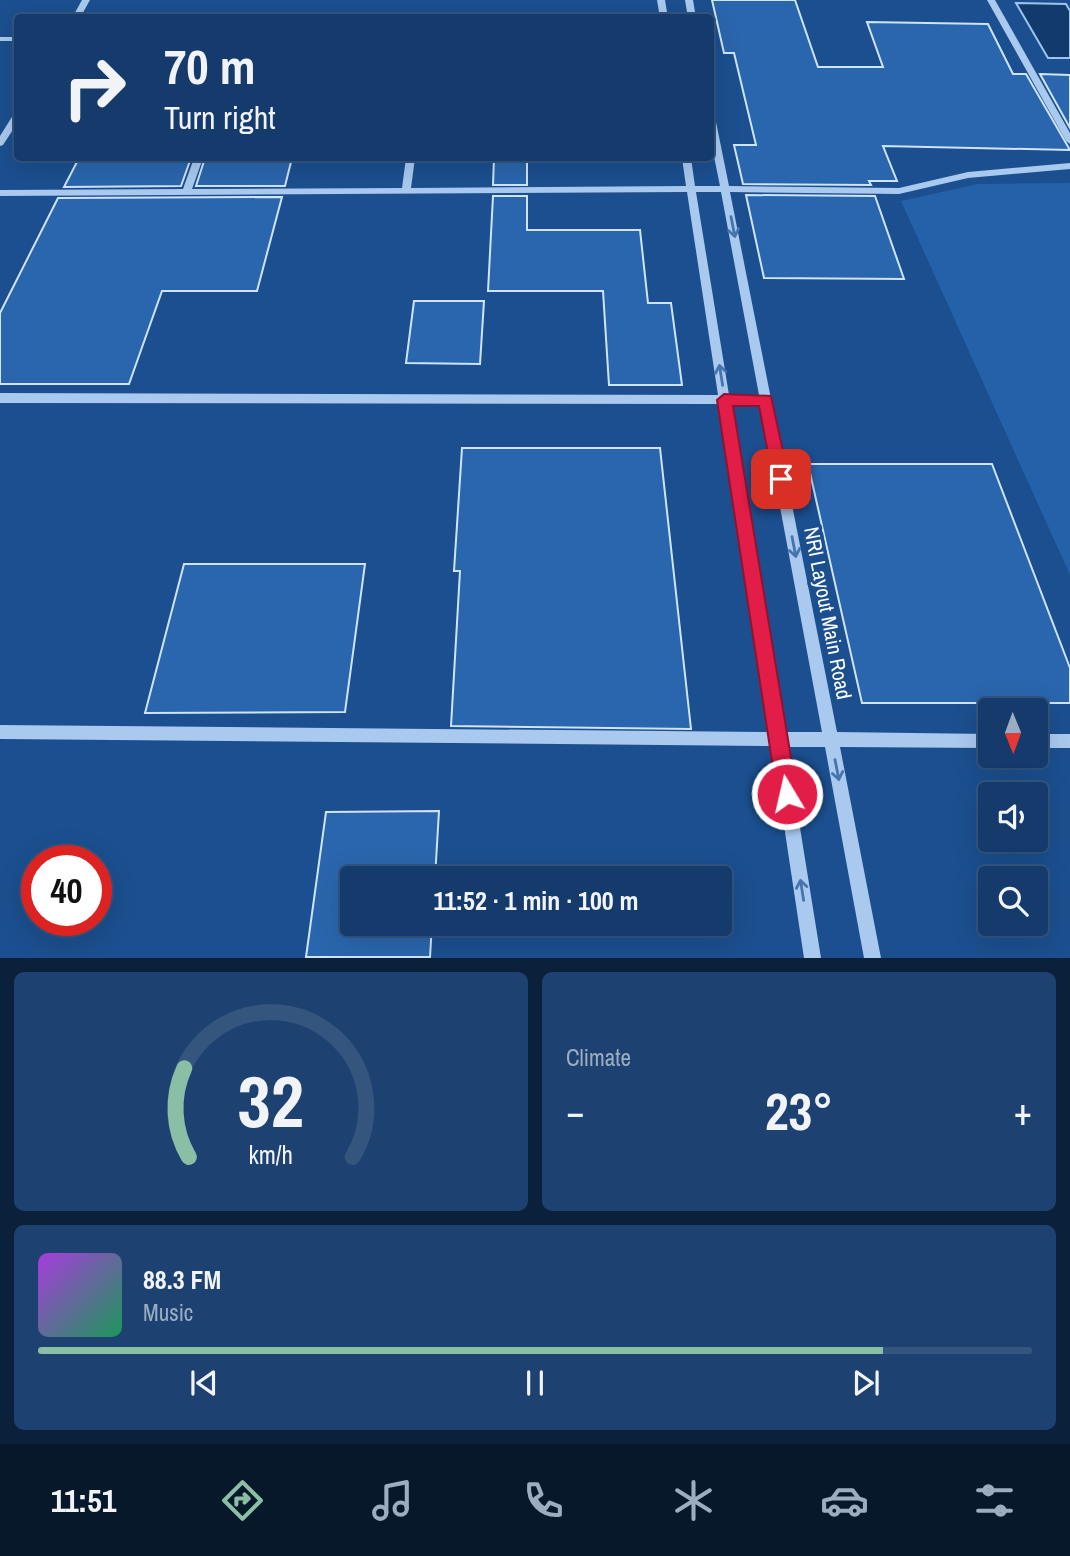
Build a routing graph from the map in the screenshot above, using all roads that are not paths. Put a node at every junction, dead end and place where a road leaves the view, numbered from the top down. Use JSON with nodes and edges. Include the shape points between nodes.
{"nodes":[{"id":1,"x":991,"y":0,"type":"edge"},
{"id":2,"x":14,"y":120,"type":"edge"},
{"id":3,"x":714,"y":133,"type":"edge"},
{"id":4,"x":1070,"y":141,"type":"edge"},
{"id":5,"x":0,"y":143,"type":"edge"},
{"id":6,"x":197,"y":161,"type":"edge"},
{"id":7,"x":410,"y":161,"type":"edge"},
{"id":8,"x":686,"y":161,"type":"edge"},
{"id":9,"x":1070,"y":166,"type":"edge"},
{"id":10,"x":691,"y":189,"type":"junction"},
{"id":11,"x":725,"y":189,"type":"junction"},
{"id":12,"x":406,"y":191,"type":"junction"},
{"id":13,"x":0,"y":193,"type":"edge"},
{"id":14,"x":186,"y":193,"type":"junction"},
{"id":15,"x":0,"y":398,"type":"edge"},
{"id":16,"x":724,"y":400,"type":"junction"},
{"id":17,"x":766,"y":400,"type":"junction"},
{"id":18,"x":0,"y":732,"type":"edge"},
{"id":19,"x":779,"y":741,"type":"junction"},
{"id":20,"x":832,"y":741,"type":"junction"},
{"id":21,"x":978,"y":741,"type":"edge"},
{"id":22,"x":1048,"y":741,"type":"edge"},
{"id":23,"x":1070,"y":741,"type":"edge"},
{"id":24,"x":813,"y":957,"type":"edge"},
{"id":25,"x":873,"y":957,"type":"edge"}],
"edges":[{"from":1,"to":4,"type":"lane"},
{"from":2,"to":5,"type":"street"},
{"from":3,"to":11,"type":"street","name":"NRI Layout Main Road"},
{"from":6,"to":14,"type":"street"},
{"from":7,"to":12,"type":"street"},
{"from":8,"to":10,"type":"street"},
{"from":9,"to":11,"type":"street","via":[[968,175],[899,191]]},
{"from":10,"to":11,"type":"street"},
{"from":10,"to":12,"type":"street"},
{"from":16,"to":10,"type":"street","one_way":true},
{"from":11,"to":17,"type":"street","name":"NRI Layout Main Road","one_way":true},
{"from":12,"to":14,"type":"street"},
{"from":13,"to":14,"type":"street"},
{"from":15,"to":16,"type":"street"},
{"from":16,"to":17,"type":"street"},
{"from":16,"to":19,"type":"street"},
{"from":17,"to":20,"type":"street","name":"NRI Layout Main Road","one_way":true},
{"from":18,"to":19,"type":"street"},
{"from":19,"to":20,"type":"street"},
{"from":24,"to":19,"type":"street","one_way":true},
{"from":20,"to":21,"type":"street"},
{"from":20,"to":25,"type":"street","name":"NRI Layout Main Road","one_way":true},
{"from":22,"to":23,"type":"street"}]}
